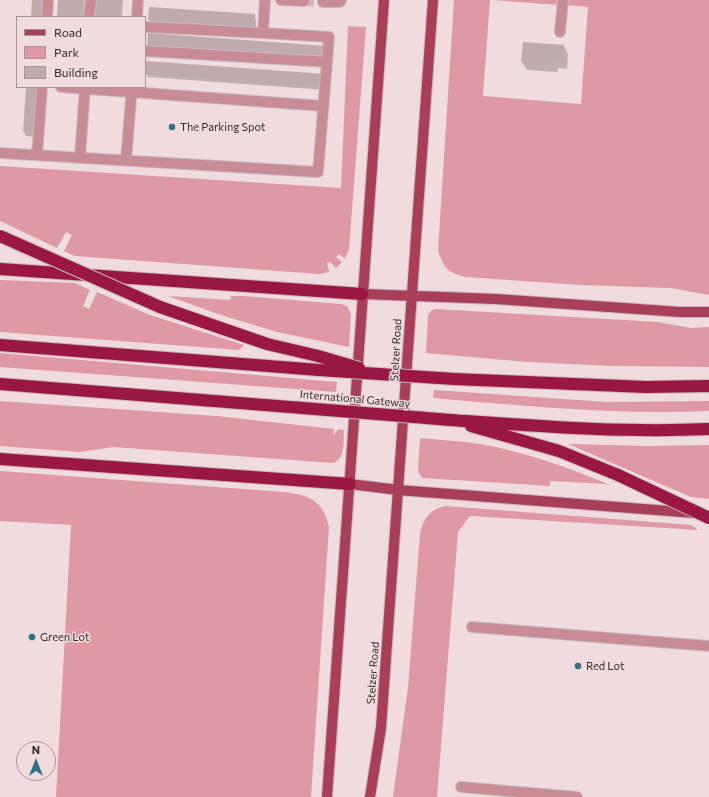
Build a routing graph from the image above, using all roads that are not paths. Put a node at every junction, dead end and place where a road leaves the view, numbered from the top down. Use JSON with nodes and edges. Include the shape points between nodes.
{"nodes":[{"id":1,"x":48,"y":0,"type":"edge"},
{"id":2,"x":91,"y":0,"type":"edge"},
{"id":3,"x":138,"y":0,"type":"edge"},
{"id":4,"x":266,"y":0,"type":"edge"},
{"id":5,"x":281,"y":0,"type":"edge"},
{"id":6,"x":341,"y":0,"type":"edge"},
{"id":7,"x":384,"y":0,"type":"edge"},
{"id":8,"x":433,"y":0,"type":"edge"},
{"id":9,"x":562,"y":0,"type":"edge"},
{"id":10,"x":304,"y":1,"type":"edge"},
{"id":11,"x":323,"y":2,"type":"dead end"},
{"id":12,"x":47,"y":16,"type":"edge"},
{"id":13,"x":90,"y":16,"type":"edge"},
{"id":14,"x":137,"y":16,"type":"edge"},
{"id":15,"x":146,"y":27,"type":"edge"},
{"id":16,"x":560,"y":32,"type":"dead end"},
{"id":17,"x":263,"y":33,"type":"junction"},
{"id":18,"x":146,"y":51,"type":"edge"},
{"id":19,"x":327,"y":62,"type":"junction"},
{"id":20,"x":42,"y":88,"type":"edge"},
{"id":21,"x":85,"y":88,"type":"edge"},
{"id":22,"x":132,"y":90,"type":"edge"},
{"id":23,"x":323,"y":106,"type":"junction"},
{"id":24,"x":0,"y":153,"type":"edge"},
{"id":25,"x":37,"y":155,"type":"junction"},
{"id":26,"x":80,"y":157,"type":"junction"},
{"id":27,"x":126,"y":160,"type":"junction"},
{"id":28,"x":0,"y":236,"type":"edge"},
{"id":29,"x":2,"y":270,"type":"edge"},
{"id":30,"x":362,"y":294,"type":"junction"},
{"id":31,"x":411,"y":296,"type":"junction"},
{"id":32,"x":709,"y":312,"type":"edge"},
{"id":33,"x":0,"y":345,"type":"edge"},
{"id":34,"x":384,"y":374,"type":"junction"},
{"id":35,"x":0,"y":384,"type":"edge"},
{"id":36,"x":709,"y":386,"type":"edge"},
{"id":37,"x":451,"y":420,"type":"junction"},
{"id":38,"x":709,"y":429,"type":"edge"},
{"id":39,"x":0,"y":459,"type":"edge"},
{"id":40,"x":350,"y":484,"type":"junction"},
{"id":41,"x":398,"y":490,"type":"junction"},
{"id":42,"x":709,"y":514,"type":"edge"},
{"id":43,"x":709,"y":518,"type":"edge"},
{"id":44,"x":472,"y":627,"type":"dead end"},
{"id":45,"x":709,"y":646,"type":"edge"},
{"id":46,"x":460,"y":788,"type":"dead end"},
{"id":47,"x":327,"y":797,"type":"edge"},
{"id":48,"x":370,"y":797,"type":"edge"},
{"id":49,"x":577,"y":797,"type":"edge"}],
"edges":[{"from":1,"to":12,"type":"lane"},
{"from":2,"to":13,"type":"lane"},
{"from":3,"to":14,"type":"lane"},
{"from":4,"to":17,"type":"lane"},
{"from":5,"to":10,"type":"lane"},
{"from":6,"to":11,"type":"lane"},
{"from":7,"to":30,"type":"main road"},
{"from":8,"to":31,"type":"main road","name":"Stelzer Road"},
{"from":9,"to":16,"type":"lane"},
{"from":15,"to":17,"type":"lane"},
{"from":17,"to":19,"type":"lane","via":[[329,37]]},
{"from":18,"to":19,"type":"lane"},
{"from":19,"to":23,"type":"lane"},
{"from":20,"to":25,"type":"lane"},
{"from":21,"to":22,"type":"lane"},
{"from":21,"to":26,"type":"lane"},
{"from":22,"to":23,"type":"lane"},
{"from":22,"to":27,"type":"lane"},
{"from":23,"to":27,"type":"lane","via":[[318,172]]},
{"from":24,"to":25,"type":"lane"},
{"from":25,"to":26,"type":"lane"},
{"from":26,"to":27,"type":"lane"},
{"from":28,"to":34,"type":"highway","bridge":true,"via":[[160,307],[267,344]]},
{"from":29,"to":30,"type":"highway"},
{"from":30,"to":31,"type":"main road"},
{"from":30,"to":40,"type":"main road"},
{"from":31,"to":32,"type":"main road"},
{"from":31,"to":41,"type":"main road","name":"Stelzer Road"},
{"from":33,"to":34,"type":"highway","bridge":true},
{"from":34,"to":36,"type":"highway","bridge":true,"via":[[646,387]]},
{"from":35,"to":37,"type":"highway","name":"International Gateway","bridge":true},
{"from":37,"to":38,"type":"highway","name":"International Gateway","via":[[584,428]]},
{"from":37,"to":43,"type":"highway","bridge":true,"via":[[559,451],[618,475]]},
{"from":39,"to":40,"type":"highway"},
{"from":40,"to":41,"type":"main road"},
{"from":40,"to":47,"type":"main road"},
{"from":41,"to":42,"type":"main road"},
{"from":41,"to":48,"type":"main road","name":"Stelzer Road","via":[[381,728]]},
{"from":44,"to":45,"type":"lane"},
{"from":46,"to":49,"type":"lane"}]}
